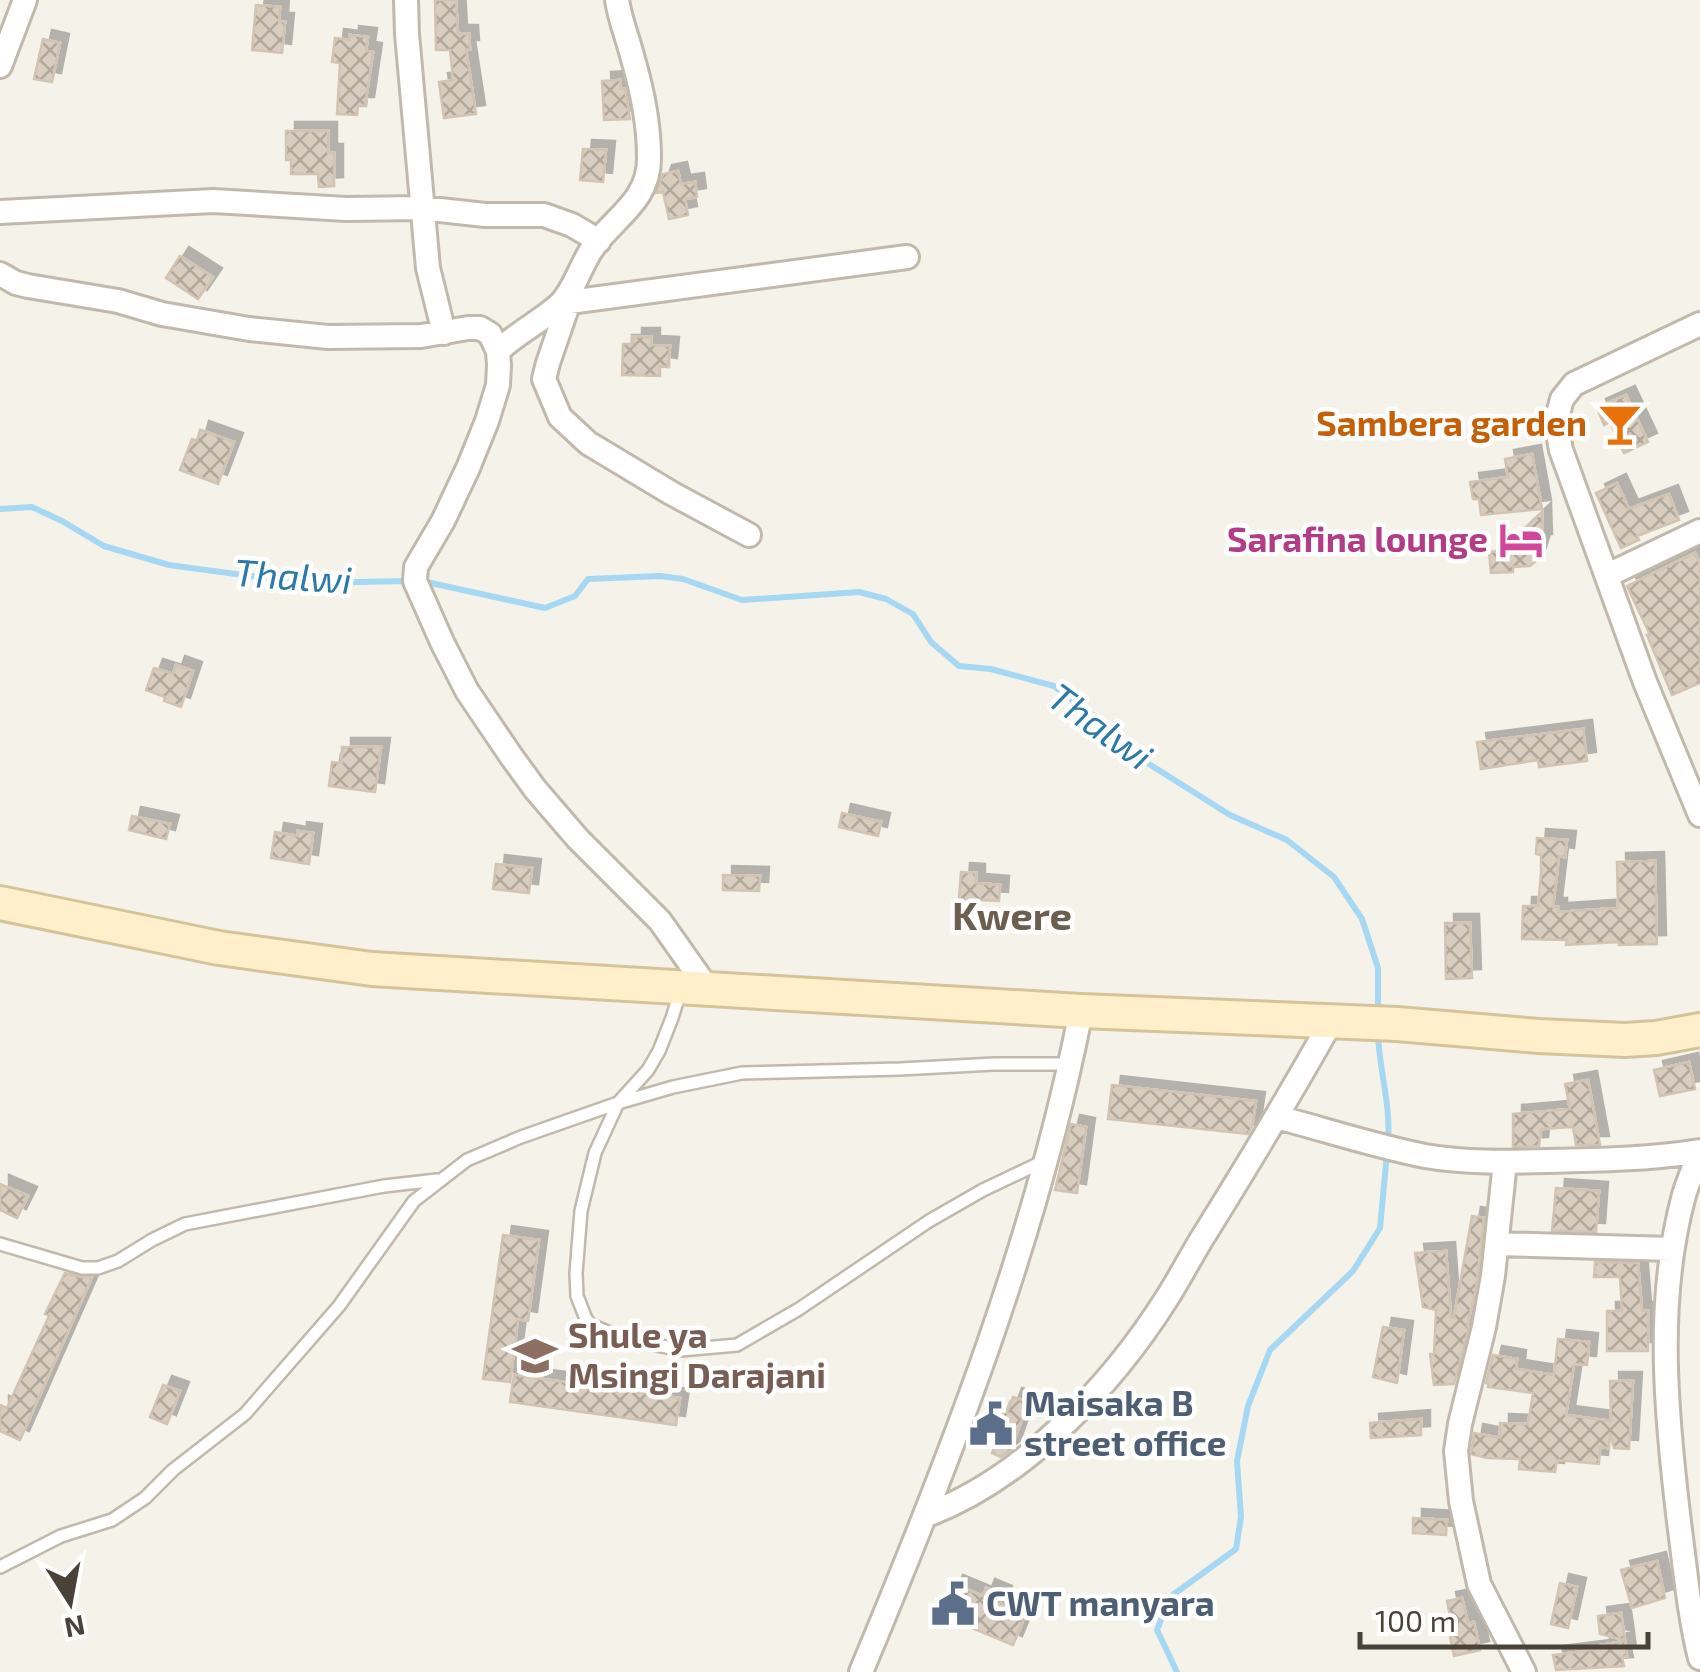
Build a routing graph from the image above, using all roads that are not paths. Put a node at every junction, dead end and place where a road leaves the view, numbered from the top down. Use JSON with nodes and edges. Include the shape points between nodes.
{"nodes":[{"id":1,"x":25,"y":0,"type":"edge"},
{"id":2,"x":406,"y":0,"type":"edge"},
{"id":3,"x":617,"y":0,"type":"edge"},
{"id":4,"x":0,"y":66,"type":"edge"},
{"id":5,"x":422,"y":208,"type":"junction"},
{"id":6,"x":0,"y":212,"type":"edge"},
{"id":7,"x":598,"y":242,"type":"junction"},
{"id":8,"x":908,"y":257,"type":"dead end"},
{"id":9,"x":0,"y":274,"type":"edge"},
{"id":10,"x":566,"y":302,"type":"junction"},
{"id":11,"x":1700,"y":324,"type":"edge"},
{"id":12,"x":444,"y":333,"type":"junction"},
{"id":13,"x":498,"y":352,"type":"junction"},
{"id":14,"x":1700,"y":532,"type":"edge"},
{"id":15,"x":750,"y":535,"type":"dead end"},
{"id":16,"x":1608,"y":575,"type":"junction"},
{"id":17,"x":1694,"y":777,"type":"edge"},
{"id":18,"x":1700,"y":815,"type":"edge"},
{"id":19,"x":0,"y":903,"type":"edge"},
{"id":20,"x":694,"y":988,"type":"junction"},
{"id":21,"x":1081,"y":1010,"type":"junction"},
{"id":22,"x":1345,"y":1022,"type":"junction"},
{"id":23,"x":1700,"y":1030,"type":"edge"},
{"id":24,"x":1071,"y":1064,"type":"junction"},
{"id":25,"x":618,"y":1103,"type":"junction"},
{"id":26,"x":1277,"y":1117,"type":"junction"},
{"id":27,"x":1700,"y":1152,"type":"edge"},
{"id":28,"x":1044,"y":1161,"type":"junction"},
{"id":29,"x":1505,"y":1162,"type":"junction"},
{"id":30,"x":441,"y":1180,"type":"junction"},
{"id":31,"x":0,"y":1244,"type":"edge"},
{"id":32,"x":1497,"y":1244,"type":"junction"},
{"id":33,"x":1672,"y":1248,"type":"junction"},
{"id":34,"x":926,"y":1514,"type":"junction"},
{"id":35,"x":0,"y":1567,"type":"edge"},
{"id":36,"x":1700,"y":1658,"type":"edge"},
{"id":37,"x":861,"y":1672,"type":"edge"},
{"id":38,"x":1524,"y":1672,"type":"edge"}],
"edges":[{"from":1,"to":4,"type":"street"},
{"from":2,"to":5,"type":"street"},
{"from":3,"to":7,"type":"street","via":[[640,86],[649,162],[642,190]]},
{"from":5,"to":6,"type":"street","via":[[212,201]]},
{"from":5,"to":7,"type":"street","via":[[544,215]]},
{"from":5,"to":12,"type":"street"},
{"from":7,"to":10,"type":"street"},
{"from":8,"to":10,"type":"street"},
{"from":9,"to":12,"type":"street","via":[[28,286],[249,330],[328,337]]},
{"from":10,"to":13,"type":"street"},
{"from":10,"to":15,"type":"street","via":[[544,379],[560,417],[588,443]]},
{"from":11,"to":16,"type":"street","via":[[1574,384],[1560,406],[1560,450]]},
{"from":12,"to":13,"type":"street","via":[[480,328]]},
{"from":13,"to":20,"type":"street","via":[[498,385],[487,421],[416,566],[415,581],[467,690],[511,756],[578,839],[660,920]]},
{"from":14,"to":16,"type":"street"},
{"from":16,"to":17,"type":"street","via":[[1645,682]]},
{"from":17,"to":18,"type":"street"},
{"from":19,"to":20,"type":"street","via":[[219,948],[372,968]]},
{"from":20,"to":21,"type":"street"},
{"from":20,"to":25,"type":"lane","via":[[648,1070]]},
{"from":21,"to":22,"type":"street"},
{"from":21,"to":24,"type":"street"},
{"from":22,"to":23,"type":"street","via":[[1625,1040]]},
{"from":22,"to":26,"type":"street"},
{"from":24,"to":25,"type":"lane","via":[[742,1073]]},
{"from":24,"to":28,"type":"street"},
{"from":25,"to":28,"type":"lane","via":[[595,1153],[581,1211],[577,1296],[592,1325],[682,1350],[737,1346],[929,1221]]},
{"from":25,"to":30,"type":"lane","via":[[467,1160]]},
{"from":26,"to":29,"type":"street","via":[[1426,1156]]},
{"from":26,"to":34,"type":"street","via":[[1166,1300],[1096,1390],[998,1478]]},
{"from":27,"to":29,"type":"street"},
{"from":27,"to":33,"type":"street"},
{"from":28,"to":34,"type":"street","via":[[1011,1278]]},
{"from":29,"to":32,"type":"street"},
{"from":30,"to":31,"type":"lane","via":[[185,1224],[98,1268]]},
{"from":30,"to":35,"type":"lane","via":[[414,1201],[339,1306],[245,1414],[112,1520]]},
{"from":32,"to":33,"type":"street"},
{"from":32,"to":38,"type":"street","via":[[1456,1451],[1479,1584]]},
{"from":33,"to":36,"type":"street","via":[[1667,1397]]},
{"from":34,"to":37,"type":"street"}]}
